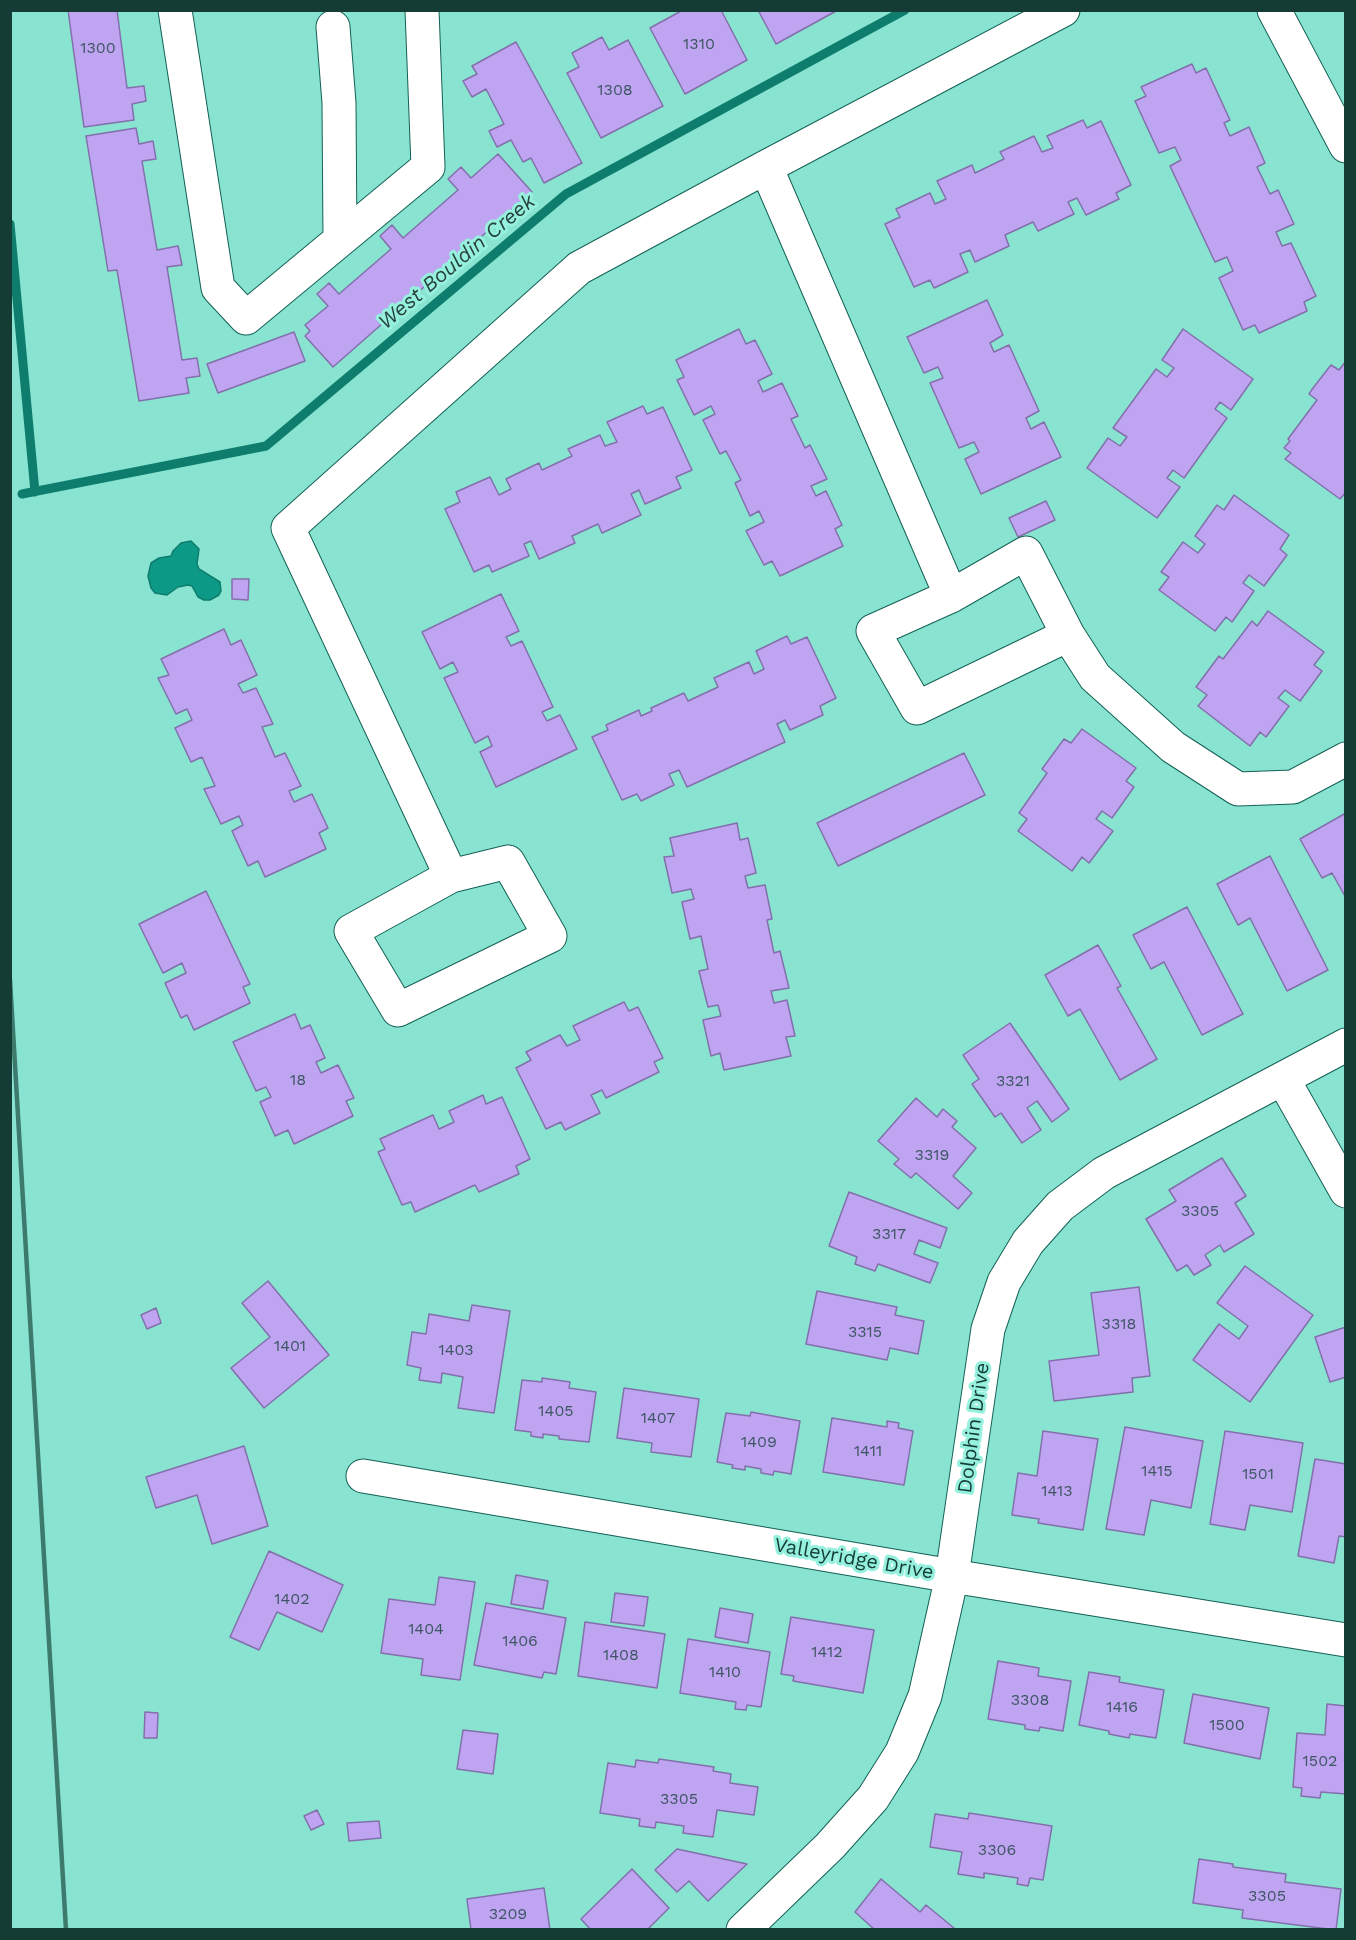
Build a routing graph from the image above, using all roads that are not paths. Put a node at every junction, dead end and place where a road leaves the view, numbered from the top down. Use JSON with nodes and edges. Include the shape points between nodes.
{"nodes":[{"id":1,"x":175,"y":10,"type":"edge"},
{"id":2,"x":422,"y":10,"type":"edge"},
{"id":3,"x":1063,"y":10,"type":"edge"},
{"id":4,"x":1274,"y":10,"type":"edge"},
{"id":5,"x":333,"y":27,"type":"dead end"},
{"id":6,"x":1346,"y":146,"type":"edge"},
{"id":7,"x":766,"y":167,"type":"junction"},
{"id":8,"x":340,"y":239,"type":"junction"},
{"id":9,"x":951,"y":596,"type":"junction"},
{"id":10,"x":1068,"y":634,"type":"junction"},
{"id":11,"x":1346,"y":759,"type":"edge"},
{"id":12,"x":451,"y":876,"type":"junction"},
{"id":13,"x":1346,"y":1045,"type":"edge"},
{"id":14,"x":1283,"y":1079,"type":"junction"},
{"id":15,"x":1346,"y":1191,"type":"edge"},
{"id":16,"x":363,"y":1476,"type":"dead end"},
{"id":17,"x":952,"y":1576,"type":"junction"},
{"id":18,"x":1346,"y":1640,"type":"edge"},
{"id":19,"x":743,"y":1929,"type":"edge"}],
"edges":[{"from":1,"to":8,"type":"street","via":[[218,288],[246,318]]},
{"from":2,"to":8,"type":"street","via":[[428,166]]},
{"from":3,"to":7,"type":"street"},
{"from":4,"to":6,"type":"street"},
{"from":5,"to":8,"type":"street","via":[[339,103]]},
{"from":7,"to":9,"type":"street"},
{"from":7,"to":12,"type":"street","via":[[579,268],[288,528]]},
{"from":9,"to":10,"type":"street","via":[[1026,554]]},
{"from":9,"to":10,"type":"street","via":[[873,631],[917,708]]},
{"from":10,"to":11,"type":"street","via":[[1095,676],[1147,724],[1173,747],[1238,789],[1293,787]]},
{"from":12,"to":12,"type":"street","via":[[351,931],[398,1010],[550,936],[508,862]]},
{"from":13,"to":14,"type":"street","name":"Dolphin Drive"},
{"from":14,"to":15,"type":"street"},
{"from":14,"to":17,"type":"street","name":"Dolphin Drive","via":[[1104,1173],[1060,1206],[1028,1242],[1004,1282],[988,1329]]},
{"from":16,"to":17,"type":"street","name":"Valleyridge Drive"},
{"from":17,"to":18,"type":"street","name":"Valleyridge Drive"},
{"from":17,"to":19,"type":"street","name":"Dolphin Drive","via":[[925,1696],[902,1752],[873,1798],[830,1846]]}]}
